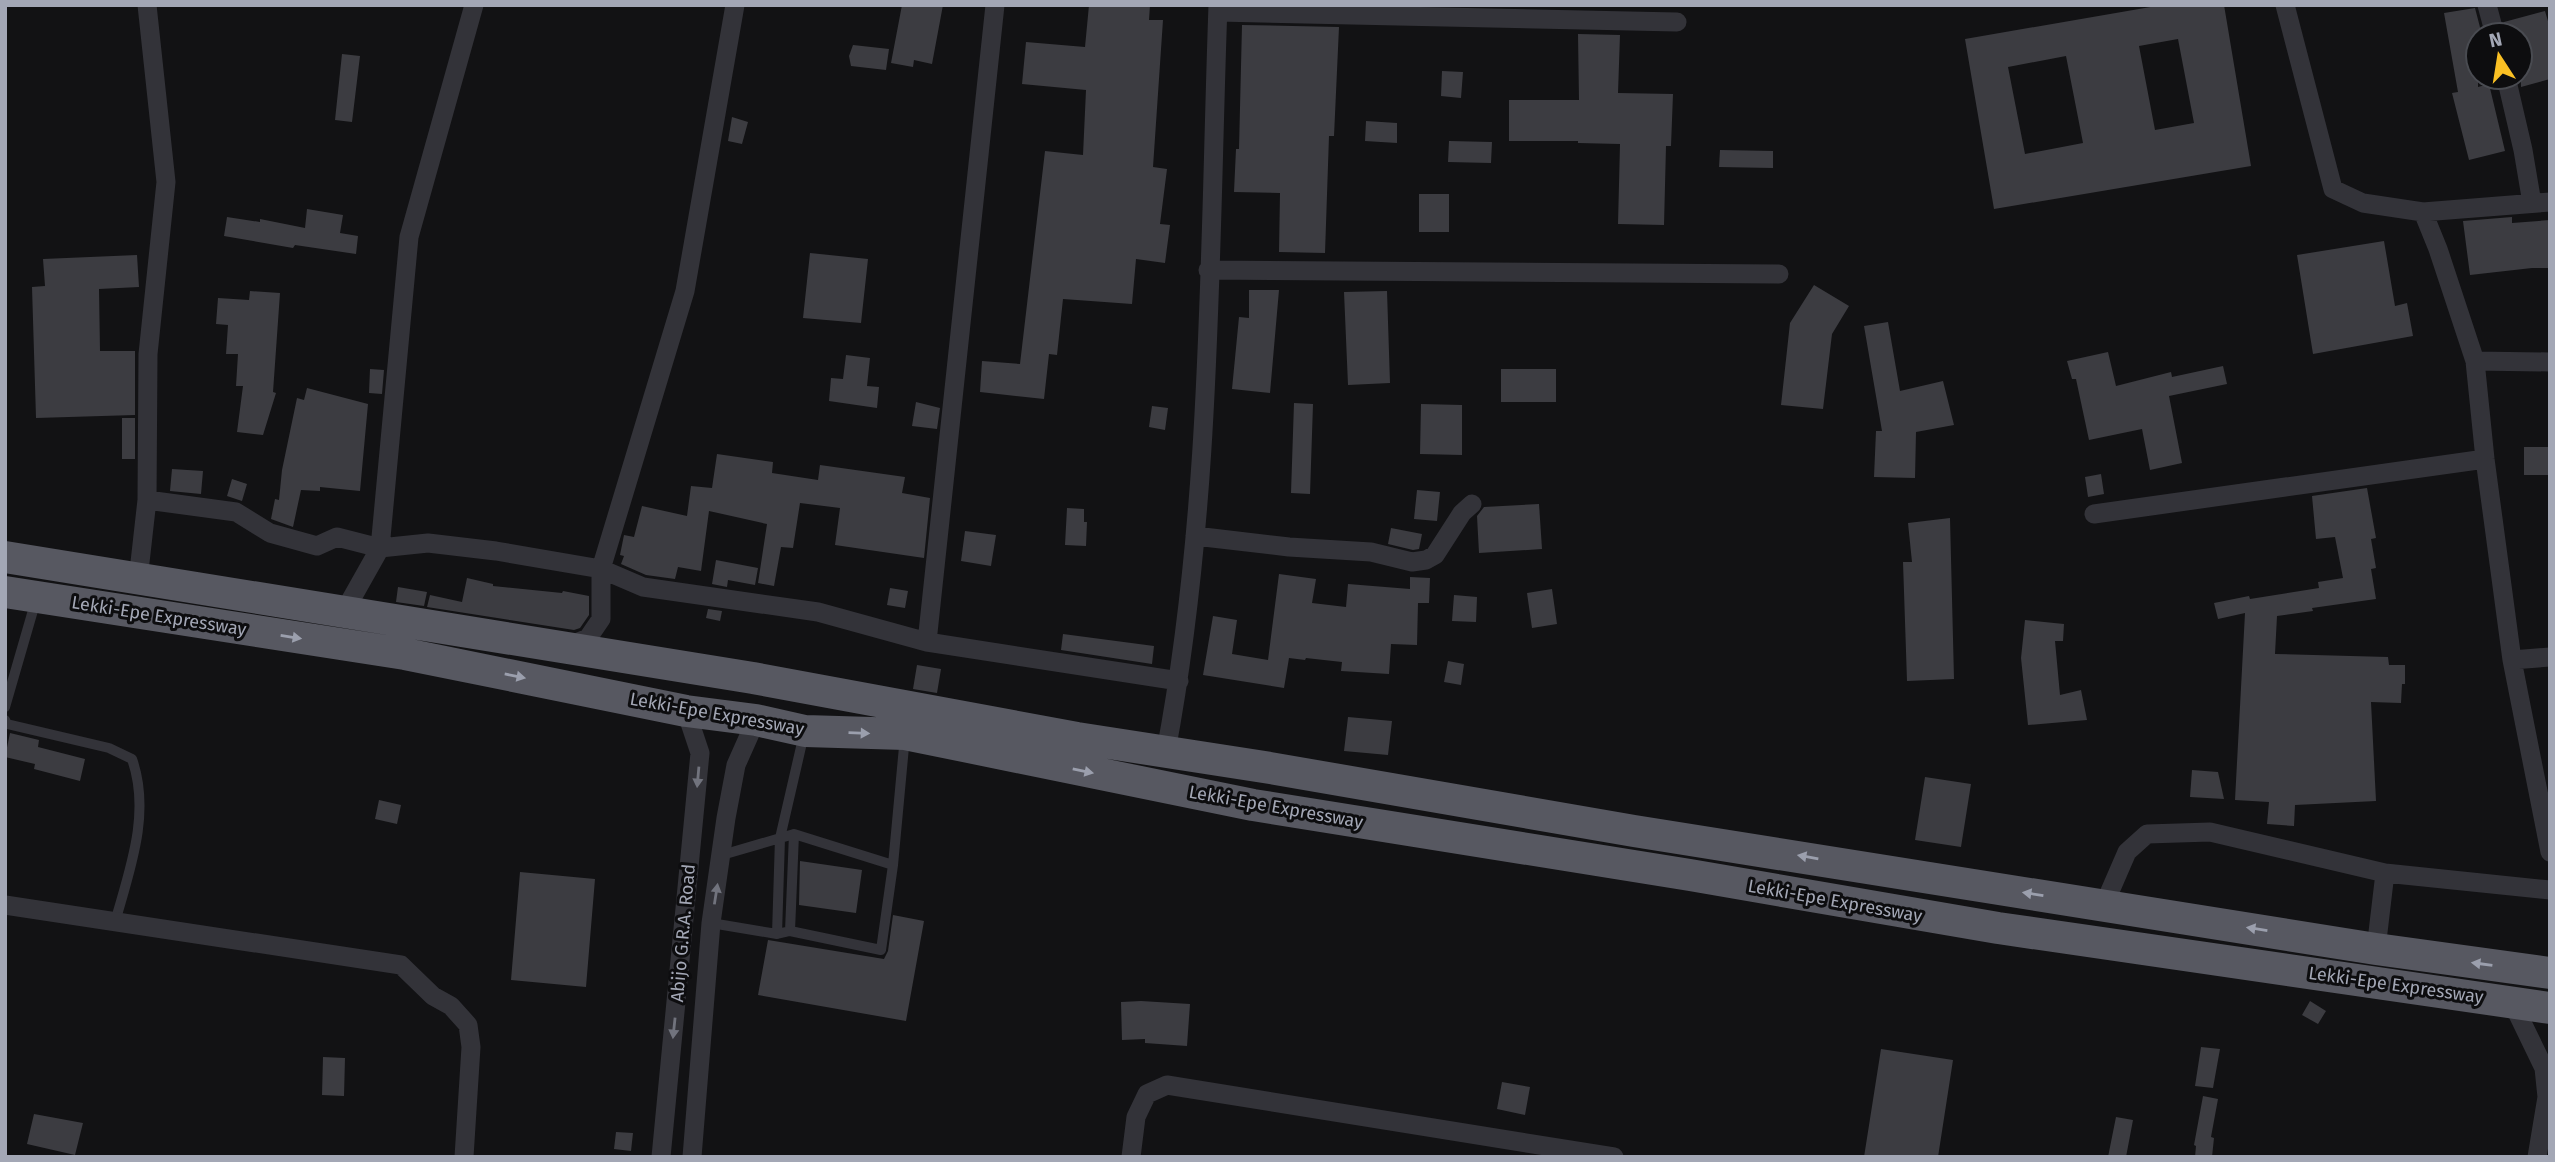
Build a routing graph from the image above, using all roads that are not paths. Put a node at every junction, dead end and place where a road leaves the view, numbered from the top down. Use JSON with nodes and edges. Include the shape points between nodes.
{"nodes":[{"id":1,"x":147,"y":5,"type":"edge"},
{"id":2,"x":474,"y":5,"type":"edge"},
{"id":3,"x":736,"y":5,"type":"edge"},
{"id":4,"x":995,"y":5,"type":"edge"},
{"id":5,"x":2285,"y":5,"type":"edge"},
{"id":6,"x":1218,"y":8,"type":"edge"},
{"id":7,"x":1677,"y":22,"type":"dead end"},
{"id":8,"x":2509,"y":91,"type":"edge"},
{"id":9,"x":2541,"y":203,"type":"edge"},
{"id":10,"x":2423,"y":212,"type":"junction"},
{"id":11,"x":1209,"y":270,"type":"junction"},
{"id":12,"x":1779,"y":274,"type":"dead end"},
{"id":13,"x":2475,"y":361,"type":"junction"},
{"id":14,"x":2550,"y":362,"type":"edge"},
{"id":15,"x":2485,"y":459,"type":"junction"},
{"id":16,"x":147,"y":500,"type":"junction"},
{"id":17,"x":1472,"y":504,"type":"dead end"},
{"id":18,"x":2094,"y":514,"type":"dead end"},
{"id":19,"x":1195,"y":536,"type":"junction"},
{"id":20,"x":380,"y":548,"type":"junction"},
{"id":21,"x":5,"y":557,"type":"edge"},
{"id":22,"x":601,"y":569,"type":"junction"},
{"id":23,"x":138,"y":580,"type":"junction"},
{"id":24,"x":5,"y":593,"type":"edge"},
{"id":25,"x":37,"y":597,"type":"junction"},
{"id":26,"x":344,"y":612,"type":"junction"},
{"id":27,"x":926,"y":642,"type":"junction"},
{"id":28,"x":562,"y":648,"type":"junction"},
{"id":29,"x":2550,"y":657,"type":"edge"},
{"id":30,"x":2512,"y":660,"type":"junction"},
{"id":31,"x":1179,"y":681,"type":"junction"},
{"id":32,"x":5,"y":707,"type":"edge"},
{"id":33,"x":686,"y":711,"type":"junction"},
{"id":34,"x":5,"y":720,"type":"edge"},
{"id":35,"x":756,"y":720,"type":"junction"},
{"id":36,"x":805,"y":731,"type":"junction"},
{"id":37,"x":905,"y":734,"type":"junction"},
{"id":38,"x":1166,"y":751,"type":"junction"},
{"id":39,"x":794,"y":834,"type":"junction"},
{"id":40,"x":780,"y":838,"type":"junction"},
{"id":41,"x":1696,"y":839,"type":"junction"},
{"id":42,"x":2550,"y":852,"type":"edge"},
{"id":43,"x":722,"y":855,"type":"junction"},
{"id":44,"x":893,"y":865,"type":"junction"},
{"id":45,"x":2385,"y":873,"type":"junction"},
{"id":46,"x":1690,"y":875,"type":"junction"},
{"id":47,"x":2550,"y":890,"type":"edge"},
{"id":48,"x":5,"y":905,"type":"edge"},
{"id":49,"x":2104,"y":905,"type":"junction"},
{"id":50,"x":115,"y":923,"type":"junction"},
{"id":51,"x":711,"y":923,"type":"junction"},
{"id":52,"x":790,"y":930,"type":"junction"},
{"id":53,"x":778,"y":934,"type":"junction"},
{"id":54,"x":2376,"y":948,"type":"junction"},
{"id":55,"x":2550,"y":973,"type":"edge"},
{"id":56,"x":2512,"y":1002,"type":"junction"},
{"id":57,"x":2550,"y":1008,"type":"edge"},
{"id":58,"x":464,"y":1157,"type":"edge"},
{"id":59,"x":662,"y":1157,"type":"edge"},
{"id":60,"x":692,"y":1157,"type":"edge"},
{"id":61,"x":1131,"y":1157,"type":"edge"},
{"id":62,"x":1614,"y":1157,"type":"edge"},
{"id":63,"x":2537,"y":1157,"type":"edge"}],
"edges":[{"from":1,"to":16,"type":"street","via":[[166,182],[148,354]]},
{"from":2,"to":20,"type":"street","via":[[409,237]]},
{"from":3,"to":22,"type":"street","via":[[685,291]]},
{"from":4,"to":27,"type":"street"},
{"from":5,"to":10,"type":"street","via":[[2333,189],[2362,203]]},
{"from":6,"to":7,"type":"street"},
{"from":6,"to":11,"type":"street"},
{"from":8,"to":9,"type":"street"},
{"from":9,"to":10,"type":"street"},
{"from":10,"to":13,"type":"street"},
{"from":11,"to":12,"type":"street"},
{"from":11,"to":19,"type":"street"},
{"from":13,"to":14,"type":"street"},
{"from":13,"to":15,"type":"street"},
{"from":15,"to":18,"type":"street"},
{"from":15,"to":30,"type":"street"},
{"from":16,"to":20,"type":"street","via":[[236,512],[270,533],[317,545],[337,537]]},
{"from":16,"to":23,"type":"street"},
{"from":17,"to":19,"type":"street","via":[[1435,555],[1412,562],[1371,552]]},
{"from":19,"to":31,"type":"street"},
{"from":20,"to":22,"type":"street","via":[[428,543]]},
{"from":20,"to":26,"type":"street"},
{"from":21,"to":23,"type":"highway","name":"Lekki-Epe Expressway"},
{"from":22,"to":27,"type":"street","via":[[643,587],[818,612]]},
{"from":22,"to":28,"type":"street","via":[[601,619],[588,638]]},
{"from":23,"to":26,"type":"highway","name":"Lekki-Epe Expressway"},
{"from":24,"to":25,"type":"highway","name":"Lekki-Epe Expressway"},
{"from":25,"to":32,"type":"lane"},
{"from":25,"to":33,"type":"highway","name":"Lekki-Epe Expressway","one_way":true,"via":[[405,654]]},
{"from":26,"to":28,"type":"highway","name":"Lekki-Epe Expressway"},
{"from":27,"to":31,"type":"street"},
{"from":28,"to":38,"type":"highway","name":"Lekki-Epe Expressway"},
{"from":29,"to":30,"type":"street"},
{"from":30,"to":42,"type":"street"},
{"from":31,"to":38,"type":"street"},
{"from":33,"to":35,"type":"highway","name":"Lekki-Epe Expressway"},
{"from":33,"to":59,"type":"street","name":"Abijo G.R.A. Road","one_way":true,"via":[[700,753]]},
{"from":34,"to":50,"type":"lane","via":[[109,748],[132,759],[138,774],[137,843]]},
{"from":35,"to":36,"type":"highway","name":"Lekki-Epe Expressway"},
{"from":35,"to":43,"type":"street","name":"Abijo G.R.A. Road","via":[[736,765]]},
{"from":36,"to":37,"type":"highway","name":"Lekki-Epe Expressway","one_way":true},
{"from":36,"to":40,"type":"lane"},
{"from":37,"to":44,"type":"lane"},
{"from":37,"to":46,"type":"highway","name":"Lekki-Epe Expressway","one_way":true,"via":[[1253,805]]},
{"from":38,"to":41,"type":"highway","name":"Lekki-Epe Expressway"},
{"from":39,"to":40,"type":"lane"},
{"from":39,"to":44,"type":"lane"},
{"from":39,"to":52,"type":"lane"},
{"from":40,"to":43,"type":"lane"},
{"from":40,"to":53,"type":"lane"},
{"from":41,"to":46,"type":"highway"},
{"from":49,"to":41,"type":"highway","name":"Lekki-Epe Expressway","one_way":true},
{"from":51,"to":43,"type":"street","name":"Abijo G.R.A. Road","one_way":true},
{"from":44,"to":52,"type":"lane","via":[[881,950]]},
{"from":45,"to":47,"type":"street"},
{"from":45,"to":49,"type":"street","via":[[2210,832],[2147,834],[2127,852]]},
{"from":45,"to":54,"type":"street"},
{"from":46,"to":56,"type":"highway","name":"Lekki-Epe Expressway","via":[[1998,928]]},
{"from":48,"to":50,"type":"street"},
{"from":54,"to":49,"type":"highway","name":"Lekki-Epe Expressway","one_way":true},
{"from":50,"to":58,"type":"street","via":[[401,965],[468,1025],[471,1047]]},
{"from":51,"to":53,"type":"lane"},
{"from":51,"to":60,"type":"street","name":"Abijo G.R.A. Road"},
{"from":52,"to":53,"type":"lane"},
{"from":55,"to":54,"type":"highway","name":"Lekki-Epe Expressway","one_way":true},
{"from":56,"to":57,"type":"highway","name":"Lekki-Epe Expressway"},
{"from":56,"to":63,"type":"street","via":[[2544,1068],[2547,1097]]},
{"from":61,"to":62,"type":"street","via":[[1136,1117],[1147,1094],[1167,1085]]}]}
